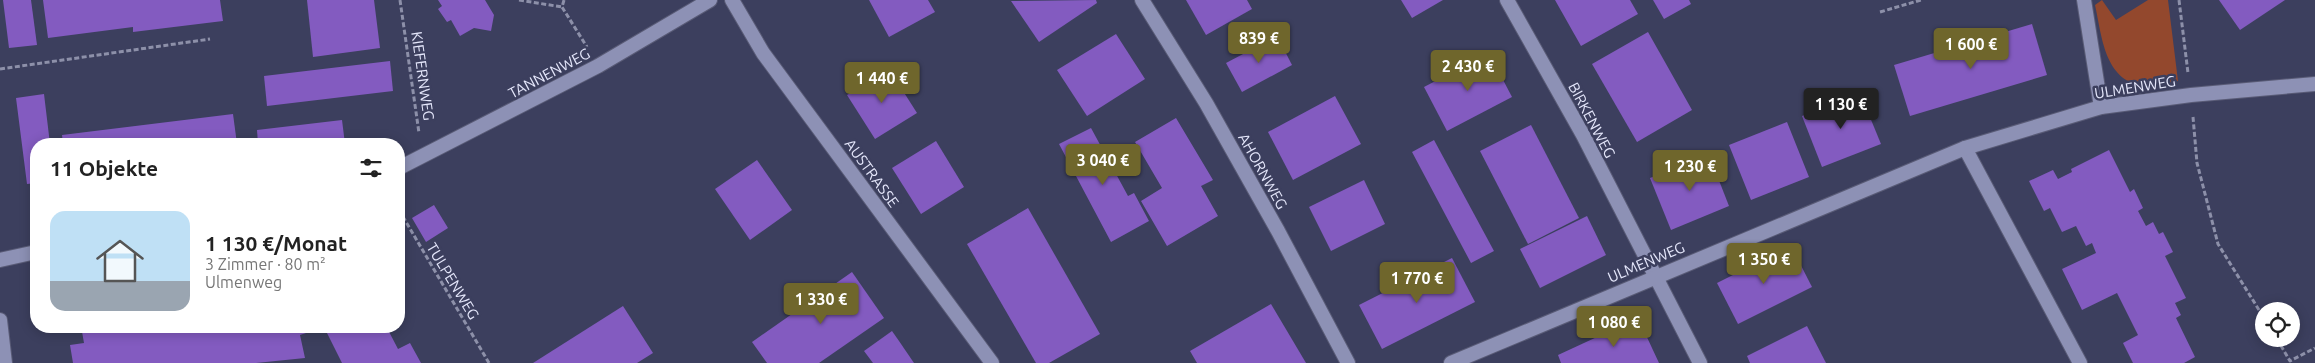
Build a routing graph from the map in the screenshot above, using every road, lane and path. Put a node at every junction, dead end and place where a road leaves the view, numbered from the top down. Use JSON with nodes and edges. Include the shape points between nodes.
{"nodes":[{"id":1,"x":400,"y":0,"type":"edge"},
{"id":2,"x":519,"y":0,"type":"edge"},
{"id":3,"x":564,"y":0,"type":"edge"},
{"id":4,"x":710,"y":0,"type":"edge"},
{"id":5,"x":732,"y":0,"type":"edge"},
{"id":6,"x":1142,"y":0,"type":"edge"},
{"id":7,"x":1507,"y":0,"type":"edge"},
{"id":8,"x":1921,"y":0,"type":"edge"},
{"id":9,"x":2084,"y":0,"type":"edge"},
{"id":10,"x":2179,"y":0,"type":"edge"},
{"id":11,"x":562,"y":7,"type":"junction"},
{"id":12,"x":1880,"y":12,"type":"dead end"},
{"id":13,"x":210,"y":40,"type":"dead end"},
{"id":14,"x":585,"y":44,"type":"dead end"},
{"id":15,"x":0,"y":69,"type":"edge"},
{"id":16,"x":2315,"y":84,"type":"edge"},
{"id":17,"x":2191,"y":95,"type":"junction"},
{"id":18,"x":2101,"y":107,"type":"junction"},
{"id":19,"x":1965,"y":148,"type":"junction"},
{"id":20,"x":422,"y":156,"type":"junction"},
{"id":21,"x":405,"y":165,"type":"edge"},
{"id":22,"x":405,"y":220,"type":"edge"},
{"id":23,"x":30,"y":253,"type":"edge"},
{"id":24,"x":0,"y":260,"type":"edge"},
{"id":25,"x":1655,"y":276,"type":"junction"},
{"id":26,"x":2255,"y":304,"type":"edge"},
{"id":27,"x":0,"y":320,"type":"edge"},
{"id":28,"x":2281,"y":347,"type":"edge"},
{"id":29,"x":2315,"y":348,"type":"edge"},
{"id":30,"x":2289,"y":362,"type":"edge"},
{"id":31,"x":5,"y":363,"type":"edge"},
{"id":32,"x":489,"y":363,"type":"edge"},
{"id":33,"x":992,"y":363,"type":"edge"},
{"id":34,"x":1348,"y":363,"type":"edge"},
{"id":35,"x":1451,"y":363,"type":"edge"},
{"id":36,"x":1700,"y":363,"type":"edge"},
{"id":37,"x":2080,"y":363,"type":"edge"}],
"edges":[{"from":1,"to":20,"type":"path","name":"KIEFERNWEG"},
{"from":2,"to":11,"type":"path"},
{"from":3,"to":11,"type":"path"},
{"from":4,"to":20,"type":"street","name":"TANNENWEG","via":[[598,66]]},
{"from":5,"to":33,"type":"street","name":"AUSTRASSE","via":[[763,53]]},
{"from":6,"to":34,"type":"street","name":"AHORNWEG","via":[[1206,103]]},
{"from":7,"to":25,"type":"street","name":"BIRKENWEG","via":[[1583,135]]},
{"from":8,"to":12,"type":"path"},
{"from":9,"to":18,"type":"street"},
{"from":10,"to":17,"type":"path"},
{"from":11,"to":14,"type":"path"},
{"from":13,"to":15,"type":"path"},
{"from":16,"to":17,"type":"street","name":"ULMENWEG"},
{"from":17,"to":18,"type":"street","name":"ULMENWEG"},
{"from":17,"to":26,"type":"path","via":[[2196,164],[2218,244]]},
{"from":18,"to":19,"type":"street","name":"ULMENWEG"},
{"from":19,"to":25,"type":"street","name":"ULMENWEG"},
{"from":19,"to":37,"type":"street"},
{"from":20,"to":21,"type":"street","name":"TANNENWEG"},
{"from":22,"to":32,"type":"path","name":"TULPENWEG"},
{"from":23,"to":24,"type":"street"},
{"from":25,"to":35,"type":"street","name":"ULMENWEG"},
{"from":25,"to":36,"type":"street","name":"BIRKENWEG"},
{"from":27,"to":31,"type":"street"},
{"from":28,"to":30,"type":"path"},
{"from":29,"to":30,"type":"path"}]}
